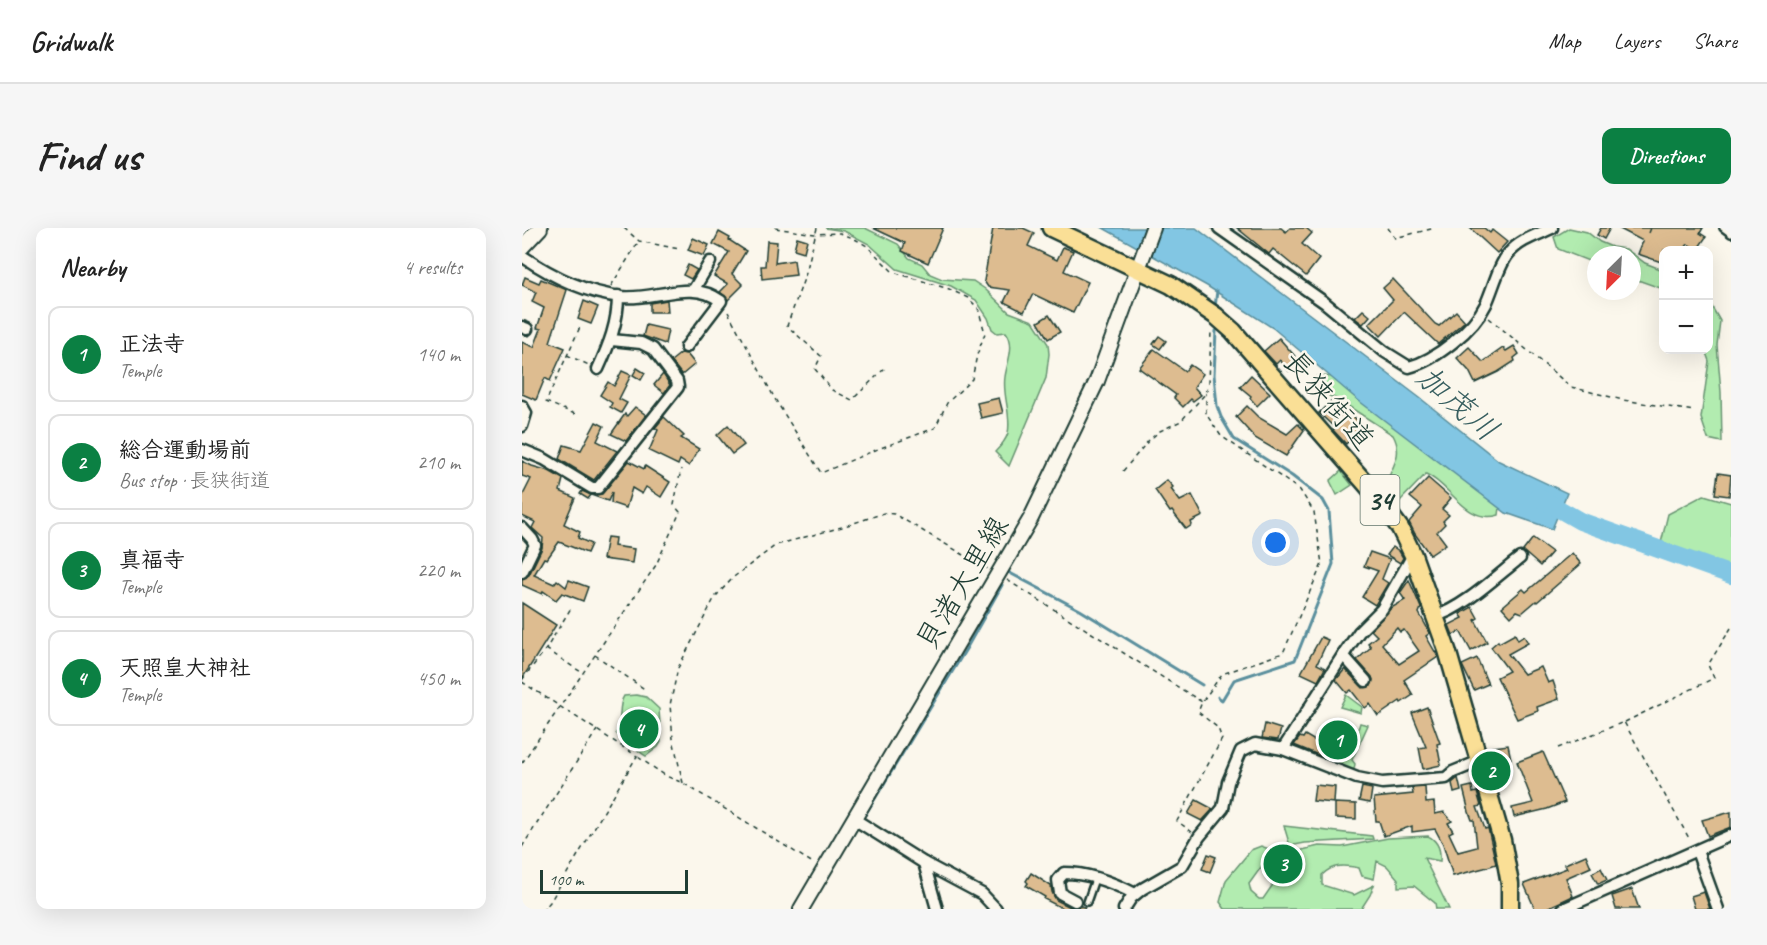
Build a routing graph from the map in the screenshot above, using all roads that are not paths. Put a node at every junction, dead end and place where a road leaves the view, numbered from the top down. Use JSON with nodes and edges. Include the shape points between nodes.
{"nodes":[{"id":1,"x":540,"y":228,"type":"edge"},
{"id":2,"x":1051,"y":228,"type":"edge"},
{"id":3,"x":1153,"y":228,"type":"edge"},
{"id":4,"x":1219,"y":228,"type":"edge"},
{"id":5,"x":1552,"y":228,"type":"edge"},
{"id":6,"x":1723,"y":228,"type":"edge"},
{"id":7,"x":1537,"y":231,"type":"edge"},
{"id":8,"x":1731,"y":234,"type":"edge"},
{"id":9,"x":522,"y":247,"type":"edge"},
{"id":10,"x":522,"y":256,"type":"edge"},
{"id":11,"x":710,"y":262,"type":"dead end"},
{"id":12,"x":1141,"y":263,"type":"junction"},
{"id":13,"x":694,"y":290,"type":"junction"},
{"id":14,"x":618,"y":296,"type":"junction"},
{"id":15,"x":612,"y":340,"type":"junction"},
{"id":16,"x":686,"y":347,"type":"dead end"},
{"id":17,"x":598,"y":369,"type":"road end"},
{"id":18,"x":522,"y":406,"type":"edge"},
{"id":19,"x":522,"y":426,"type":"edge"},
{"id":20,"x":522,"y":450,"type":"edge"},
{"id":21,"x":522,"y":528,"type":"edge"},
{"id":22,"x":1413,"y":555,"type":"junction"},
{"id":23,"x":1520,"y":558,"type":"dead end"},
{"id":24,"x":522,"y":572,"type":"edge"},
{"id":25,"x":1435,"y":615,"type":"junction"},
{"id":26,"x":1343,"y":655,"type":"junction"},
{"id":27,"x":1366,"y":681,"type":"dead end"},
{"id":28,"x":1283,"y":749,"type":"junction"},
{"id":29,"x":1480,"y":761,"type":"junction"},
{"id":30,"x":854,"y":819,"type":"junction"},
{"id":31,"x":1731,"y":835,"type":"edge"},
{"id":32,"x":1697,"y":851,"type":"junction"},
{"id":33,"x":924,"y":863,"type":"junction"},
{"id":34,"x":1095,"y":879,"type":"junction"},
{"id":35,"x":1135,"y":894,"type":"junction"},
{"id":36,"x":1075,"y":901,"type":"dead end"},
{"id":37,"x":1087,"y":902,"type":"dead end"},
{"id":38,"x":801,"y":909,"type":"edge"},
{"id":39,"x":937,"y":909,"type":"edge"},
{"id":40,"x":996,"y":909,"type":"edge"},
{"id":41,"x":1124,"y":909,"type":"edge"},
{"id":42,"x":1510,"y":909,"type":"edge"},
{"id":43,"x":1563,"y":909,"type":"edge"},
{"id":44,"x":1718,"y":909,"type":"edge"}],
"edges":[{"from":1,"to":9,"type":"street"},
{"from":2,"to":12,"type":"main road","name":"長狭街道","number":"34"},
{"from":3,"to":12,"type":"street","name":"貝渚大里線"},
{"from":4,"to":7,"type":"street","via":[[1409,367],[1459,338],[1481,312],[1507,255]]},
{"from":5,"to":7,"type":"street"},
{"from":6,"to":8,"type":"lane"},
{"from":10,"to":14,"type":"street","via":[[565,280]]},
{"from":11,"to":13,"type":"street"},
{"from":12,"to":22,"type":"main road","name":"長狭街道","number":"34","via":[[1216,316],[1242,342],[1374,493],[1400,528]]},
{"from":12,"to":30,"type":"street","name":"貝渚大里線","via":[[1112,344],[1031,518]]},
{"from":13,"to":14,"type":"street"},
{"from":13,"to":16,"type":"street","via":[[721,301]]},
{"from":14,"to":15,"type":"street"},
{"from":15,"to":17,"type":"street"},
{"from":15,"to":20,"type":"street","via":[[641,343],[653,349],[678,387],[598,488]]},
{"from":18,"to":19,"type":"street","via":[[526,413]]},
{"from":21,"to":24,"type":"street","via":[[535,545]]},
{"from":22,"to":25,"type":"main road","name":"長狭街道","number":"34"},
{"from":22,"to":26,"type":"street","via":[[1382,609]]},
{"from":23,"to":25,"type":"street","via":[[1446,613]]},
{"from":25,"to":29,"type":"main road","name":"長狭街道","number":"34"},
{"from":26,"to":27,"type":"street"},
{"from":26,"to":28,"type":"street"},
{"from":28,"to":29,"type":"street","via":[[1357,778],[1382,783],[1446,778]]},
{"from":28,"to":35,"type":"street","via":[[1255,744],[1241,752],[1228,782],[1223,808],[1182,866]]},
{"from":29,"to":42,"type":"main road","name":"長狭街道","number":"34","via":[[1506,859]]},
{"from":30,"to":33,"type":"street"},
{"from":30,"to":38,"type":"street","name":"貝渚大里線"},
{"from":31,"to":32,"type":"street"},
{"from":32,"to":43,"type":"street"},
{"from":32,"to":44,"type":"street"},
{"from":33,"to":39,"type":"street"},
{"from":33,"to":40,"type":"street","via":[[982,894]]},
{"from":34,"to":35,"type":"street"},
{"from":34,"to":36,"type":"street","via":[[1064,873],[1057,886],[1060,893]]},
{"from":34,"to":37,"type":"lane"},
{"from":35,"to":41,"type":"street"}]}
